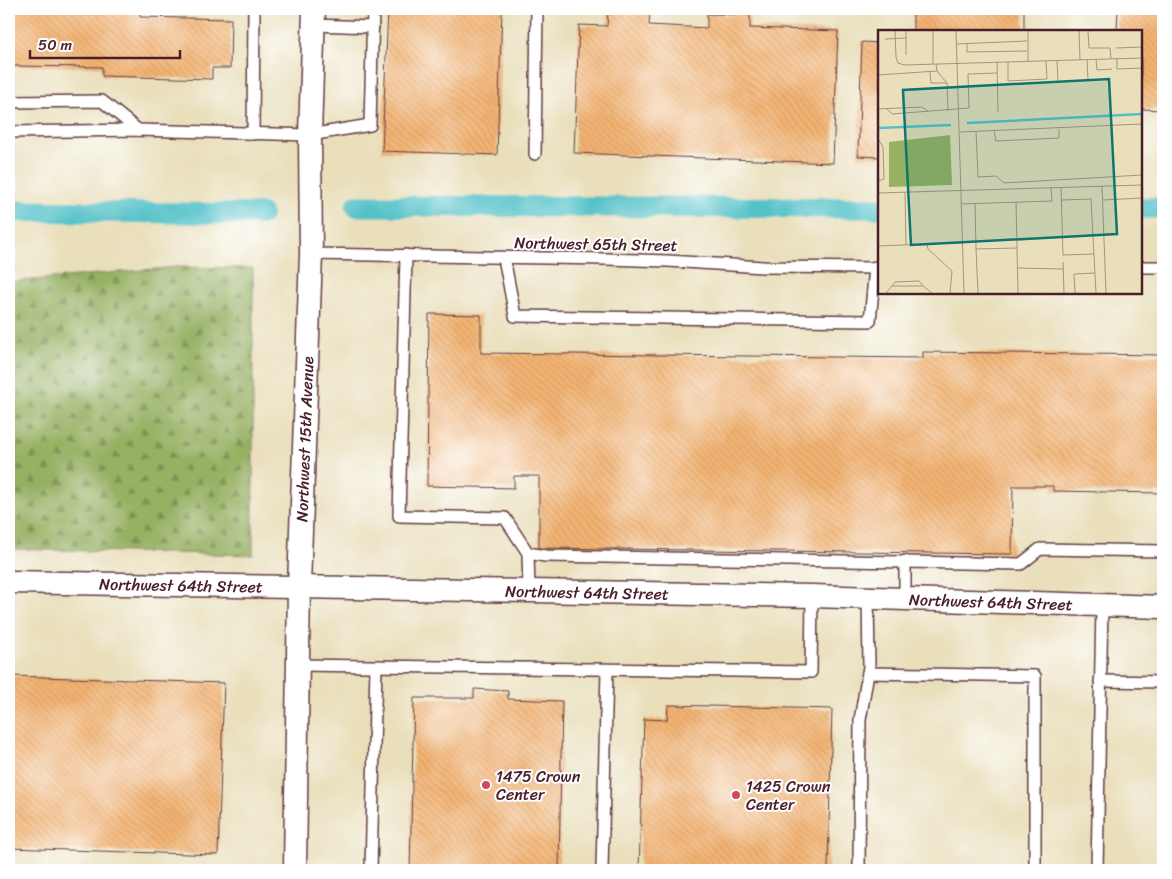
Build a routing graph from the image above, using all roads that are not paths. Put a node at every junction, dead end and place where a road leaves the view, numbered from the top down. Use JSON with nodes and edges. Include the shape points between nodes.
{"nodes":[{"id":1,"x":254,"y":9,"type":"edge"},
{"id":2,"x":373,"y":9,"type":"edge"},
{"id":3,"x":537,"y":9,"type":"edge"},
{"id":4,"x":314,"y":17,"type":"edge"},
{"id":5,"x":373,"y":26,"type":"junction"},
{"id":6,"x":9,"y":102,"type":"edge"},
{"id":7,"x":138,"y":130,"type":"junction"},
{"id":8,"x":9,"y":132,"type":"edge"},
{"id":9,"x":253,"y":134,"type":"junction"},
{"id":10,"x":310,"y":135,"type":"junction"},
{"id":11,"x":535,"y":154,"type":"dead end"},
{"id":12,"x":311,"y":254,"type":"junction"},
{"id":13,"x":406,"y":256,"type":"junction"},
{"id":14,"x":504,"y":258,"type":"junction"},
{"id":15,"x":1142,"y":267,"type":"edge"},
{"id":16,"x":1163,"y":267,"type":"edge"},
{"id":17,"x":877,"y":268,"type":"edge"},
{"id":18,"x":1163,"y":551,"type":"edge"},
{"id":19,"x":528,"y":554,"type":"junction"},
{"id":20,"x":905,"y":561,"type":"junction"},
{"id":21,"x":9,"y":582,"type":"edge"},
{"id":22,"x":299,"y":586,"type":"junction"},
{"id":23,"x":529,"y":591,"type":"junction"},
{"id":24,"x":812,"y":596,"type":"junction"},
{"id":25,"x":868,"y":598,"type":"junction"},
{"id":26,"x":905,"y":599,"type":"junction"},
{"id":27,"x":1102,"y":605,"type":"junction"},
{"id":28,"x":1163,"y":607,"type":"edge"},
{"id":29,"x":298,"y":665,"type":"junction"},
{"id":30,"x":376,"y":666,"type":"junction"},
{"id":31,"x":607,"y":670,"type":"junction"},
{"id":32,"x":868,"y":674,"type":"junction"},
{"id":33,"x":1100,"y":681,"type":"junction"},
{"id":34,"x":1163,"y":682,"type":"edge"},
{"id":35,"x":295,"y":870,"type":"edge"},
{"id":36,"x":371,"y":870,"type":"edge"},
{"id":37,"x":602,"y":870,"type":"edge"},
{"id":38,"x":859,"y":870,"type":"edge"},
{"id":39,"x":1035,"y":870,"type":"edge"},
{"id":40,"x":1097,"y":870,"type":"edge"}],
"edges":[{"from":1,"to":9,"type":"lane"},
{"from":2,"to":5,"type":"lane"},
{"from":3,"to":11,"type":"lane"},
{"from":4,"to":5,"type":"lane"},
{"from":4,"to":10,"type":"street","name":"Northwest 15th Avenue"},
{"from":5,"to":10,"type":"lane","via":[[370,125]]},
{"from":6,"to":7,"type":"lane","via":[[102,101]]},
{"from":7,"to":8,"type":"lane"},
{"from":7,"to":9,"type":"lane"},
{"from":9,"to":10,"type":"lane"},
{"from":10,"to":12,"type":"street","name":"Northwest 15th Avenue"},
{"from":12,"to":13,"type":"lane","name":"Northwest 65th Street"},
{"from":12,"to":22,"type":"street","name":"Northwest 15th Avenue"},
{"from":13,"to":14,"type":"lane","name":"Northwest 65th Street"},
{"from":13,"to":19,"type":"lane","via":[[399,516],[505,518]]},
{"from":14,"to":17,"type":"lane","name":"Northwest 65th Street"},
{"from":14,"to":17,"type":"lane","via":[[514,316],[870,321]]},
{"from":15,"to":16,"type":"lane"},
{"from":18,"to":20,"type":"lane","via":[[1040,549],[1021,564]]},
{"from":19,"to":20,"type":"lane"},
{"from":19,"to":23,"type":"lane"},
{"from":20,"to":26,"type":"lane"},
{"from":21,"to":22,"type":"street","name":"Northwest 64th Street"},
{"from":22,"to":23,"type":"street","name":"Northwest 64th Street"},
{"from":22,"to":29,"type":"street","name":"Northwest 15th Avenue"},
{"from":23,"to":24,"type":"street","name":"Northwest 64th Street"},
{"from":24,"to":25,"type":"street","name":"Northwest 64th Street"},
{"from":24,"to":31,"type":"lane","via":[[811,672]]},
{"from":25,"to":26,"type":"street","name":"Northwest 64th Street"},
{"from":25,"to":32,"type":"lane"},
{"from":26,"to":27,"type":"street","name":"Northwest 64th Street"},
{"from":27,"to":28,"type":"street","name":"Northwest 64th Street"},
{"from":27,"to":33,"type":"lane"},
{"from":29,"to":30,"type":"lane"},
{"from":29,"to":35,"type":"street","name":"Northwest 15th Avenue"},
{"from":30,"to":31,"type":"lane"},
{"from":30,"to":36,"type":"lane"},
{"from":31,"to":37,"type":"lane"},
{"from":32,"to":38,"type":"lane","via":[[860,720]]},
{"from":32,"to":39,"type":"lane","via":[[1034,676]]},
{"from":33,"to":34,"type":"lane"},
{"from":33,"to":40,"type":"lane"}]}
